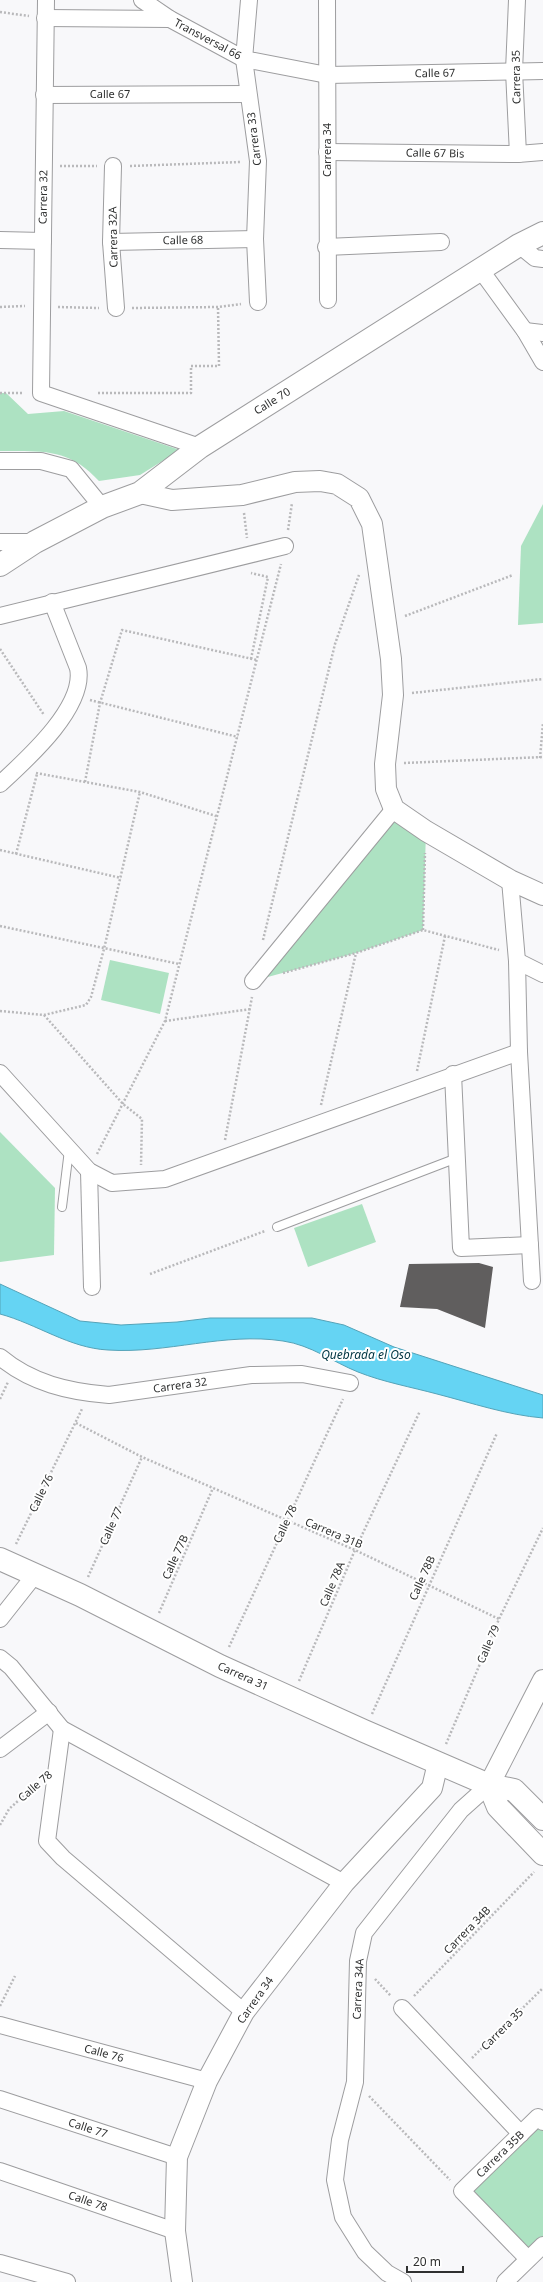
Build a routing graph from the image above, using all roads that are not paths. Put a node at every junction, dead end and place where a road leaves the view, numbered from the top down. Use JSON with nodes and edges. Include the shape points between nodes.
{"nodes":[{"id":1,"x":46,"y":0,"type":"edge"},
{"id":2,"x":142,"y":0,"type":"edge"},
{"id":3,"x":249,"y":0,"type":"edge"},
{"id":4,"x":327,"y":0,"type":"edge"},
{"id":5,"x":517,"y":0,"type":"edge"},
{"id":6,"x":45,"y":18,"type":"junction"},
{"id":7,"x":170,"y":19,"type":"junction"},
{"id":8,"x":244,"y":59,"type":"junction"},
{"id":9,"x":514,"y":71,"type":"junction"},
{"id":10,"x":543,"y":71,"type":"edge"},
{"id":11,"x":327,"y":75,"type":"junction"},
{"id":12,"x":248,"y":94,"type":"junction"},
{"id":13,"x":44,"y":95,"type":"junction"},
{"id":14,"x":327,"y":152,"type":"junction"},
{"id":15,"x":543,"y":152,"type":"edge"},
{"id":16,"x":518,"y":154,"type":"junction"},
{"id":17,"x":112,"y":166,"type":"road end"},
{"id":18,"x":543,"y":233,"type":"edge"},
{"id":19,"x":256,"y":238,"type":"junction"},
{"id":20,"x":0,"y":240,"type":"edge"},
{"id":21,"x":43,"y":241,"type":"junction"},
{"id":22,"x":112,"y":242,"type":"junction"},
{"id":23,"x":442,"y":242,"type":"dead end"},
{"id":24,"x":519,"y":245,"type":"junction"},
{"id":25,"x":326,"y":247,"type":"junction"},
{"id":26,"x":543,"y":259,"type":"edge"},
{"id":27,"x":480,"y":269,"type":"junction"},
{"id":28,"x":328,"y":300,"type":"dead end"},
{"id":29,"x":258,"y":302,"type":"dead end"},
{"id":30,"x":116,"y":308,"type":"dead end"},
{"id":31,"x":525,"y":331,"type":"junction"},
{"id":32,"x":543,"y":333,"type":"edge"},
{"id":33,"x":543,"y":362,"type":"edge"},
{"id":34,"x":200,"y":447,"type":"junction"},
{"id":35,"x":0,"y":461,"type":"edge"},
{"id":36,"x":140,"y":493,"type":"junction"},
{"id":37,"x":102,"y":507,"type":"junction"},
{"id":38,"x":0,"y":542,"type":"edge"},
{"id":39,"x":35,"y":542,"type":"junction"},
{"id":40,"x":285,"y":546,"type":"road end"},
{"id":41,"x":0,"y":566,"type":"edge"},
{"id":42,"x":52,"y":602,"type":"junction"},
{"id":43,"x":0,"y":616,"type":"edge"},
{"id":44,"x":0,"y":784,"type":"edge"},
{"id":45,"x":394,"y":809,"type":"junction"},
{"id":46,"x":510,"y":880,"type":"junction"},
{"id":47,"x":543,"y":895,"type":"edge"},
{"id":48,"x":517,"y":958,"type":"junction"},
{"id":49,"x":543,"y":974,"type":"edge"},
{"id":50,"x":253,"y":981,"type":"road end"},
{"id":51,"x":519,"y":1052,"type":"junction"},
{"id":52,"x":0,"y":1073,"type":"edge"},
{"id":53,"x":453,"y":1074,"type":"junction"},
{"id":54,"x":69,"y":1149,"type":"junction"},
{"id":55,"x":457,"y":1158,"type":"junction"},
{"id":56,"x":89,"y":1171,"type":"junction"},
{"id":57,"x":62,"y":1207,"type":"dead end"},
{"id":58,"x":277,"y":1227,"type":"road end"},
{"id":59,"x":530,"y":1245,"type":"junction"},
{"id":60,"x":532,"y":1281,"type":"dead end"},
{"id":61,"x":92,"y":1288,"type":"dead end"},
{"id":62,"x":0,"y":1357,"type":"edge"},
{"id":63,"x":350,"y":1382,"type":"road end"},
{"id":64,"x":4,"y":1561,"type":"edge"},
{"id":65,"x":34,"y":1576,"type":"junction"},
{"id":66,"x":0,"y":1619,"type":"edge"},
{"id":67,"x":5,"y":1662,"type":"edge"},
{"id":68,"x":543,"y":1680,"type":"edge"},
{"id":69,"x":49,"y":1712,"type":"junction"},
{"id":70,"x":62,"y":1729,"type":"junction"},
{"id":71,"x":0,"y":1749,"type":"edge"},
{"id":72,"x":438,"y":1763,"type":"junction"},
{"id":73,"x":489,"y":1785,"type":"junction"},
{"id":74,"x":543,"y":1819,"type":"edge"},
{"id":75,"x":540,"y":1861,"type":"edge"},
{"id":76,"x":344,"y":1884,"type":"junction"},
{"id":77,"x":402,"y":2008,"type":"road end"},
{"id":78,"x":244,"y":2012,"type":"junction"},
{"id":79,"x":0,"y":2024,"type":"edge"},
{"id":80,"x":207,"y":2081,"type":"junction"},
{"id":81,"x":0,"y":2100,"type":"edge"},
{"id":82,"x":541,"y":2120,"type":"edge"},
{"id":83,"x":521,"y":2134,"type":"junction"},
{"id":84,"x":177,"y":2157,"type":"junction"},
{"id":85,"x":0,"y":2171,"type":"edge"},
{"id":86,"x":175,"y":2231,"type":"junction"},
{"id":87,"x":543,"y":2245,"type":"edge"},
{"id":88,"x":528,"y":2259,"type":"junction"},
{"id":89,"x":0,"y":2263,"type":"edge"},
{"id":90,"x":68,"y":2282,"type":"edge"},
{"id":91,"x":182,"y":2282,"type":"edge"},
{"id":92,"x":403,"y":2282,"type":"edge"},
{"id":93,"x":505,"y":2282,"type":"edge"}],
"edges":[{"from":1,"to":6,"type":"street","name":"Carrera 32"},
{"from":2,"to":7,"type":"street","name":"Transversal 66"},
{"from":3,"to":8,"type":"street","name":"Carrera 33"},
{"from":4,"to":11,"type":"street","name":"Carrera 34"},
{"from":5,"to":9,"type":"street","name":"Carrera 35"},
{"from":6,"to":7,"type":"street"},
{"from":6,"to":13,"type":"street","name":"Carrera 32"},
{"from":7,"to":8,"type":"street","name":"Transversal 66"},
{"from":8,"to":11,"type":"street","name":"Transversal 66"},
{"from":8,"to":12,"type":"street","name":"Carrera 33"},
{"from":9,"to":10,"type":"street","name":"Calle 67"},
{"from":9,"to":11,"type":"street","name":"Calle 67"},
{"from":9,"to":16,"type":"street","name":"Carrera 35"},
{"from":11,"to":14,"type":"street","name":"Carrera 34"},
{"from":12,"to":13,"type":"street","name":"Calle 67"},
{"from":12,"to":19,"type":"street","name":"Carrera 33","via":[[258,161]]},
{"from":13,"to":21,"type":"street","name":"Carrera 32"},
{"from":14,"to":16,"type":"street","name":"Calle 67 Bis"},
{"from":14,"to":25,"type":"street","name":"Carrera 34"},
{"from":15,"to":16,"type":"street","name":"Calle 67 Bis"},
{"from":17,"to":22,"type":"street","name":"Carrera 32A"},
{"from":18,"to":24,"type":"main road","name":"Calle 70"},
{"from":19,"to":22,"type":"street","name":"Calle 68"},
{"from":19,"to":29,"type":"street","name":"Carrera 33"},
{"from":20,"to":21,"type":"street"},
{"from":21,"to":34,"type":"street","name":"Carrera 32","via":[[41,393]]},
{"from":22,"to":30,"type":"street","name":"Carrera 32A"},
{"from":23,"to":25,"type":"street"},
{"from":24,"to":26,"type":"street","via":[[535,258]]},
{"from":24,"to":27,"type":"main road","name":"Calle 70"},
{"from":25,"to":28,"type":"street","name":"Carrera 34"},
{"from":27,"to":31,"type":"street"},
{"from":27,"to":34,"type":"main road","name":"Calle 70"},
{"from":31,"to":32,"type":"street"},
{"from":31,"to":33,"type":"street"},
{"from":34,"to":36,"type":"main road","name":"Calle 70"},
{"from":35,"to":37,"type":"street","via":[[41,461],[71,468]]},
{"from":36,"to":37,"type":"main road","name":"Calle 70"},
{"from":36,"to":45,"type":"street","via":[[172,500],[242,495],[295,482],[320,481],[338,484],[353,492],[365,506],[374,534],[393,695],[385,764],[386,789]]},
{"from":37,"to":39,"type":"main road","name":"Calle 70"},
{"from":38,"to":39,"type":"street"},
{"from":39,"to":41,"type":"main road","name":"Calle 70"},
{"from":40,"to":42,"type":"street"},
{"from":42,"to":43,"type":"street"},
{"from":42,"to":44,"type":"street","via":[[78,668],[79,680],[74,696],[48,735]]},
{"from":45,"to":46,"type":"street","via":[[426,831]]},
{"from":45,"to":50,"type":"street"},
{"from":46,"to":47,"type":"street"},
{"from":46,"to":48,"type":"street"},
{"from":48,"to":49,"type":"street"},
{"from":48,"to":51,"type":"street"},
{"from":51,"to":53,"type":"street"},
{"from":51,"to":59,"type":"street"},
{"from":52,"to":54,"type":"street"},
{"from":53,"to":55,"type":"street"},
{"from":53,"to":56,"type":"street","via":[[165,1179],[112,1183]]},
{"from":54,"to":56,"type":"street"},
{"from":54,"to":57,"type":"lane"},
{"from":55,"to":58,"type":"lane"},
{"from":55,"to":59,"type":"street","via":[[461,1248]]},
{"from":56,"to":61,"type":"street"},
{"from":59,"to":60,"type":"street"},
{"from":62,"to":63,"type":"street","name":"Carrera 32","via":[[14,1369],[57,1387],[109,1395],[251,1375],[302,1374]]},
{"from":64,"to":65,"type":"main road","name":"Carrera 31"},
{"from":65,"to":66,"type":"street"},
{"from":65,"to":72,"type":"main road","name":"Carrera 31","via":[[80,1595],[220,1666]]},
{"from":67,"to":69,"type":"street"},
{"from":68,"to":73,"type":"street","name":"Carrera 34A"},
{"from":69,"to":70,"type":"street"},
{"from":69,"to":71,"type":"street"},
{"from":70,"to":76,"type":"street"},
{"from":70,"to":78,"type":"street","via":[[47,1841],[63,1858]]},
{"from":72,"to":73,"type":"main road","name":"Carrera 31"},
{"from":72,"to":76,"type":"street","name":"Carrera 34","via":[[432,1788]]},
{"from":73,"to":74,"type":"main road","name":"Carrera 31","via":[[514,1790]]},
{"from":73,"to":75,"type":"main road","via":[[498,1808]]},
{"from":73,"to":92,"type":"street","name":"Carrera 34A","via":[[461,1810],[364,1932],[358,1962],[355,2082],[340,2140],[335,2180],[342,2211],[365,2252],[387,2274]]},
{"from":76,"to":78,"type":"street","name":"Carrera 34"},
{"from":77,"to":83,"type":"street"},
{"from":78,"to":80,"type":"street","name":"Carrera 34"},
{"from":79,"to":80,"type":"street","name":"Calle 76"},
{"from":80,"to":84,"type":"street","name":"Carrera 34"},
{"from":81,"to":84,"type":"street","name":"Calle 77"},
{"from":82,"to":83,"type":"street","name":"Carrera 35B"},
{"from":83,"to":88,"type":"street","name":"Carrera 35B","via":[[462,2191]]},
{"from":84,"to":86,"type":"street","name":"Carrera 34"},
{"from":85,"to":86,"type":"street","name":"Calle 78"},
{"from":86,"to":91,"type":"street","name":"Carrera 34"},
{"from":87,"to":88,"type":"street"},
{"from":88,"to":93,"type":"street"},
{"from":89,"to":90,"type":"street"}]}
